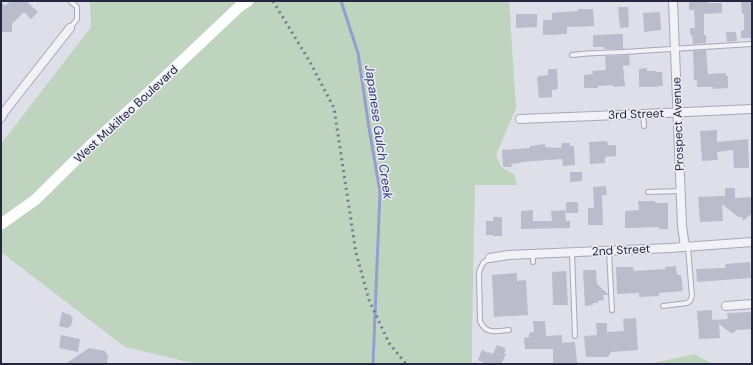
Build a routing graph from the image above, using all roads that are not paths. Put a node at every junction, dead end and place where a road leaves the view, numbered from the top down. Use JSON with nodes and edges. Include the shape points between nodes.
{"nodes":[{"id":1,"x":70,"y":1,"type":"edge"},
{"id":2,"x":673,"y":1,"type":"edge"},
{"id":3,"x":244,"y":3,"type":"edge"},
{"id":4,"x":70,"y":28,"type":"joint"},
{"id":5,"x":752,"y":44,"type":"edge"},
{"id":6,"x":675,"y":48,"type":"junction"},
{"id":7,"x":572,"y":55,"type":"dead end"},
{"id":8,"x":752,"y":109,"type":"edge"},
{"id":9,"x":678,"y":112,"type":"junction"},
{"id":10,"x":643,"y":114,"type":"junction"},
{"id":11,"x":1,"y":118,"type":"edge"},
{"id":12,"x":520,"y":118,"type":"dead end"},
{"id":13,"x":644,"y":126,"type":"dead end"},
{"id":14,"x":681,"y":191,"type":"junction"},
{"id":15,"x":648,"y":192,"type":"dead end"},
{"id":16,"x":1,"y":224,"type":"edge"},
{"id":17,"x":752,"y":242,"type":"edge"},
{"id":18,"x":686,"y":247,"type":"junction"},
{"id":19,"x":609,"y":250,"type":"junction"},
{"id":20,"x":572,"y":252,"type":"junction"},
{"id":21,"x":490,"y":258,"type":"joint"},
{"id":22,"x":752,"y":304,"type":"edge"},
{"id":23,"x":663,"y":306,"type":"dead end"},
{"id":24,"x":726,"y":306,"type":"dead end"},
{"id":25,"x":612,"y":310,"type":"dead end"},
{"id":26,"x":509,"y":330,"type":"dead end"},
{"id":27,"x":575,"y":336,"type":"dead end"}],
"edges":[{"from":1,"to":4,"type":"lane","via":[[77,7],[77,19]]},
{"from":2,"to":6,"type":"street","name":"Prospect Avenue"},
{"from":3,"to":16,"type":"main road","name":"West Mukilteo Boulevard","via":[[35,200]]},
{"from":4,"to":11,"type":"street"},
{"from":5,"to":6,"type":"lane"},
{"from":6,"to":7,"type":"lane"},
{"from":6,"to":9,"type":"street","name":"Prospect Avenue"},
{"from":8,"to":9,"type":"street","name":"3rd Street"},
{"from":9,"to":10,"type":"street","name":"3rd Street"},
{"from":9,"to":14,"type":"street","name":"Prospect Avenue"},
{"from":10,"to":12,"type":"street","name":"3rd Street"},
{"from":10,"to":13,"type":"lane"},
{"from":14,"to":15,"type":"lane"},
{"from":14,"to":18,"type":"street","name":"Prospect Avenue","via":[[682,226]]},
{"from":17,"to":18,"type":"street","name":"2nd Street"},
{"from":18,"to":19,"type":"street","name":"2nd Street"},
{"from":18,"to":23,"type":"lane","via":[[692,296],[687,303]]},
{"from":19,"to":20,"type":"street","name":"2nd Street"},
{"from":19,"to":25,"type":"lane"},
{"from":20,"to":21,"type":"street","name":"2nd Street","via":[[533,258],[508,255]]},
{"from":20,"to":27,"type":"lane"},
{"from":21,"to":26,"type":"lane","via":[[483,263],[479,272],[480,321],[482,327],[491,332]]},
{"from":22,"to":24,"type":"street"}]}
